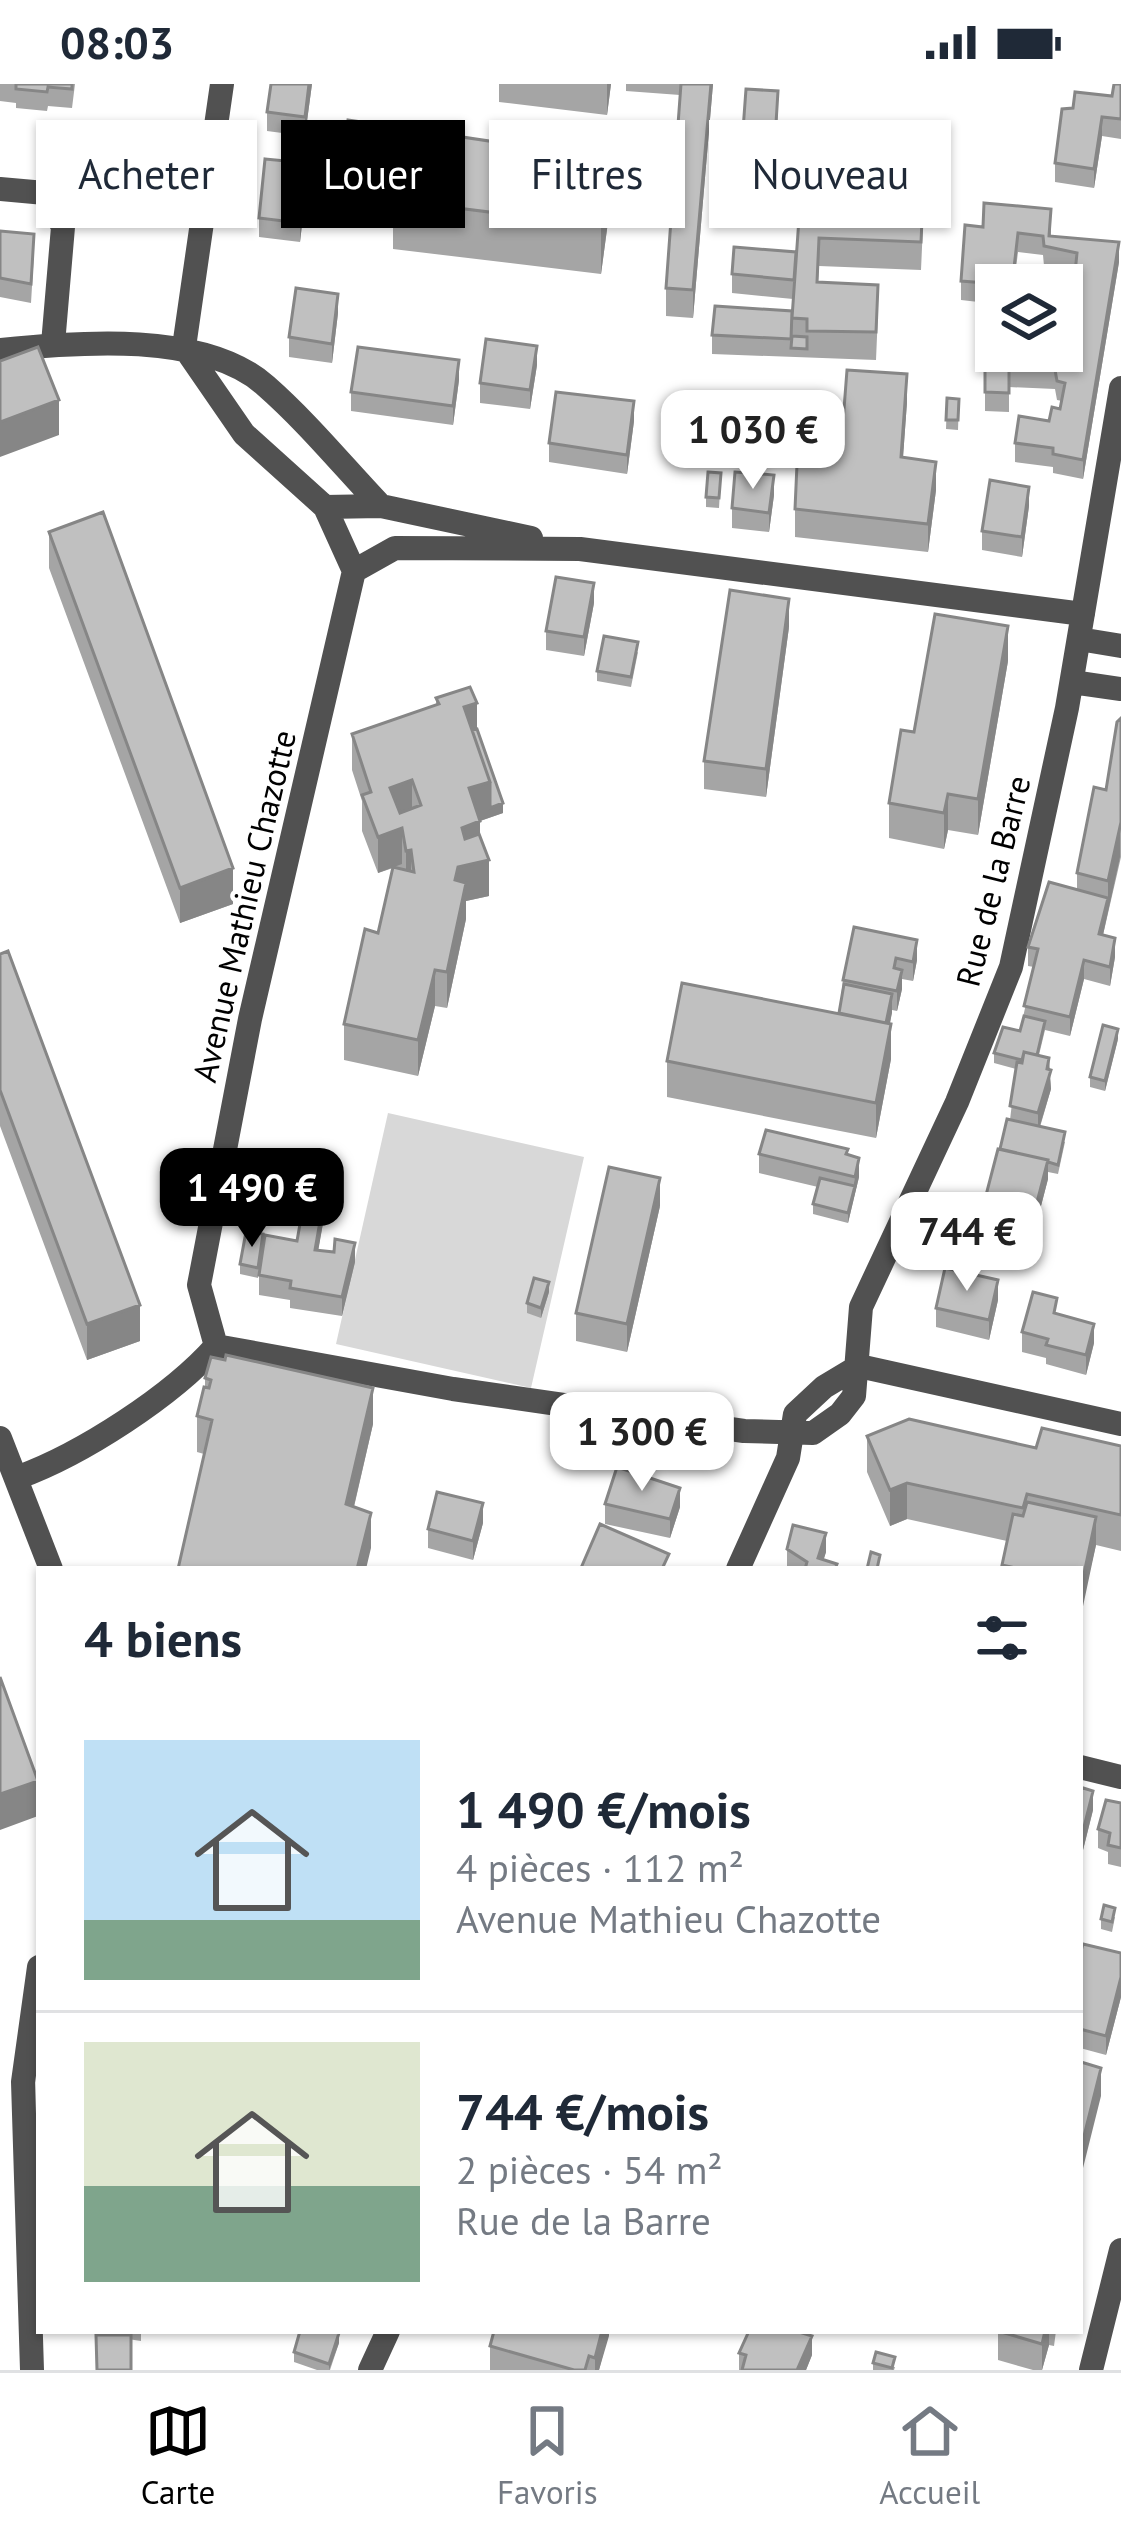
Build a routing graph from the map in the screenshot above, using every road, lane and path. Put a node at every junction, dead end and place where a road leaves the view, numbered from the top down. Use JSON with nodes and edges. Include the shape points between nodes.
{"nodes":[{"id":1,"x":222,"y":84,"type":"edge"},
{"id":2,"x":0,"y":189,"type":"edge"},
{"id":3,"x":53,"y":344,"type":"junction"},
{"id":4,"x":184,"y":347,"type":"junction"},
{"id":5,"x":0,"y":350,"type":"edge"},
{"id":6,"x":1121,"y":388,"type":"edge"},
{"id":7,"x":380,"y":506,"type":"junction"},
{"id":8,"x":325,"y":507,"type":"junction"},
{"id":9,"x":580,"y":549,"type":"junction"},
{"id":10,"x":354,"y":571,"type":"junction"},
{"id":11,"x":1081,"y":626,"type":"junction"},
{"id":12,"x":1121,"y":646,"type":"edge"},
{"id":13,"x":1072,"y":682,"type":"junction"},
{"id":14,"x":1121,"y":689,"type":"edge"},
{"id":15,"x":216,"y":1346,"type":"junction"},
{"id":16,"x":860,"y":1366,"type":"junction"},
{"id":17,"x":1121,"y":1424,"type":"edge"},
{"id":18,"x":788,"y":1433,"type":"junction"},
{"id":19,"x":0,"y":1438,"type":"edge"},
{"id":20,"x":19,"y":1477,"type":"junction"},
{"id":21,"x":50,"y":1566,"type":"edge"},
{"id":22,"x":739,"y":1566,"type":"edge"},
{"id":23,"x":1083,"y":1769,"type":"edge"},
{"id":24,"x":1121,"y":1777,"type":"edge"},
{"id":25,"x":36,"y":1989,"type":"edge"},
{"id":26,"x":1121,"y":2250,"type":"edge"},
{"id":27,"x":387,"y":2334,"type":"edge"},
{"id":28,"x":32,"y":2370,"type":"edge"},
{"id":29,"x":370,"y":2370,"type":"edge"},
{"id":30,"x":1091,"y":2370,"type":"edge"}],
"edges":[{"from":1,"to":4,"type":"street"},
{"from":2,"to":3,"type":"street","via":[[45,193],[63,227]]},
{"from":3,"to":4,"type":"street"},
{"from":3,"to":5,"type":"street"},
{"from":4,"to":7,"type":"street","via":[[263,382]]},
{"from":4,"to":8,"type":"street","via":[[244,434]]},
{"from":6,"to":11,"type":"street","name":"Rue de la Barre"},
{"from":7,"to":8,"type":"street"},
{"from":7,"to":9,"type":"street"},
{"from":8,"to":10,"type":"street"},
{"from":9,"to":10,"type":"street","via":[[395,548]]},
{"from":9,"to":11,"type":"street"},
{"from":10,"to":15,"type":"street","name":"Avenue Mathieu Chazotte","via":[[250,1019],[199,1285]]},
{"from":11,"to":12,"type":"street"},
{"from":11,"to":13,"type":"street","name":"Rue de la Barre"},
{"from":13,"to":14,"type":"street"},
{"from":13,"to":16,"type":"street","name":"Rue de la Barre","via":[[1011,967],[861,1306]]},
{"from":15,"to":18,"type":"street","via":[[474,1393]]},
{"from":15,"to":20,"type":"street","via":[[188,1378]]},
{"from":16,"to":17,"type":"street"},
{"from":16,"to":18,"type":"street","name":"Rue de la Barre","via":[[840,1414],[813,1433]]},
{"from":18,"to":22,"type":"street","via":[[788,1459]]},
{"from":19,"to":20,"type":"street"},
{"from":20,"to":21,"type":"street"},
{"from":23,"to":24,"type":"street"},
{"from":25,"to":28,"type":"street","via":[[23,2082]]},
{"from":26,"to":30,"type":"street"},
{"from":27,"to":29,"type":"street"}]}
